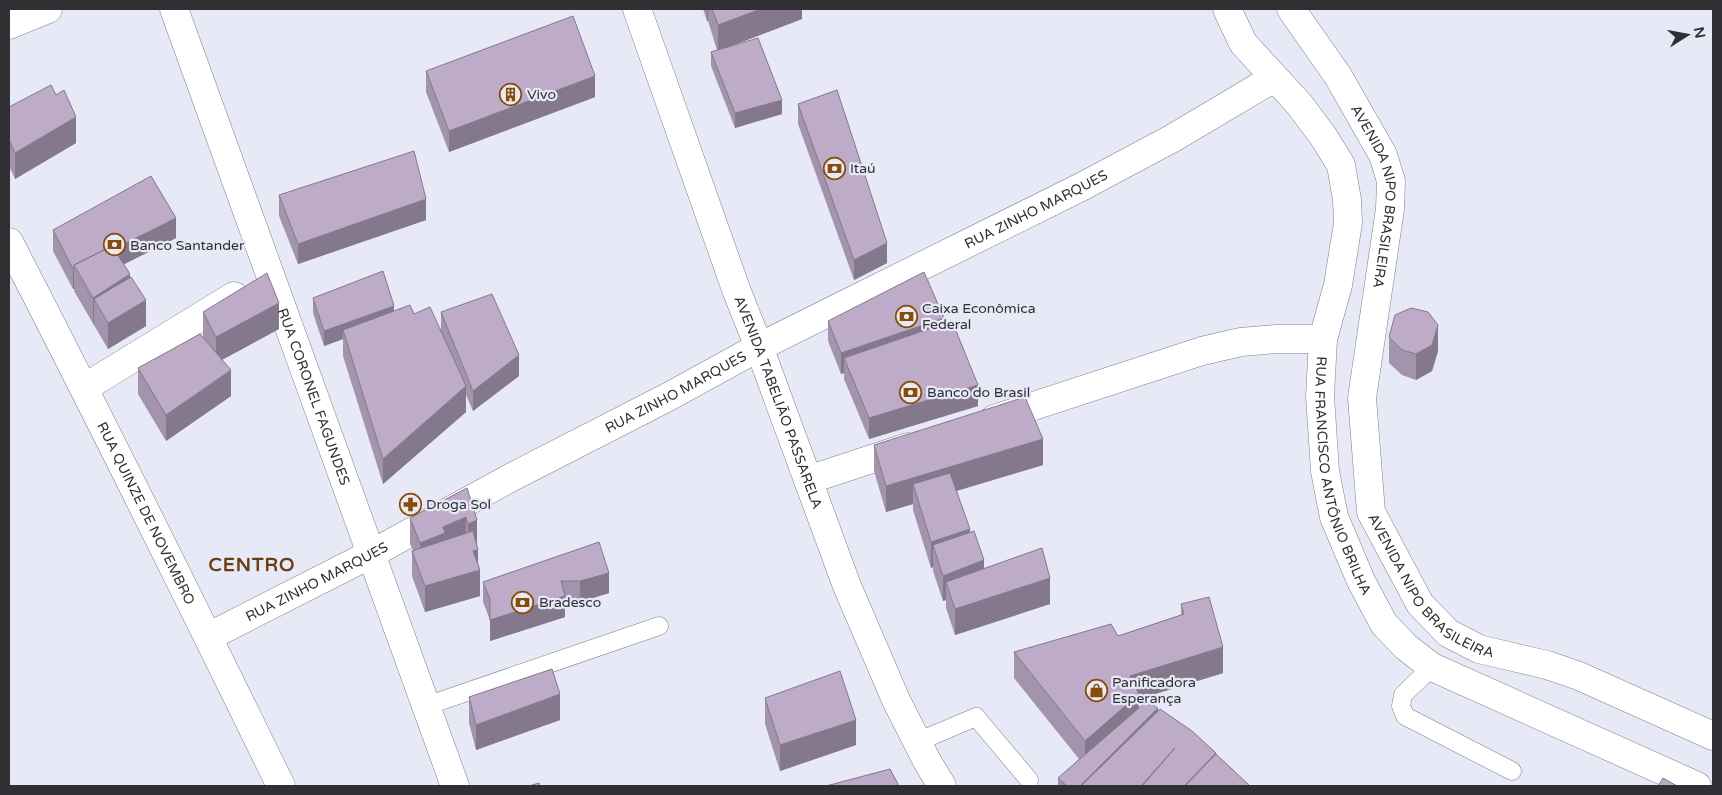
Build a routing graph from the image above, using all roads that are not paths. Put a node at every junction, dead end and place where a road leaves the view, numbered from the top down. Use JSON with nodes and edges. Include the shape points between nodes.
{"nodes":[{"id":1,"x":48,"y":9,"type":"edge"},
{"id":2,"x":174,"y":9,"type":"edge"},
{"id":3,"x":637,"y":9,"type":"edge"},
{"id":4,"x":1226,"y":9,"type":"edge"},
{"id":5,"x":1291,"y":9,"type":"edge"},
{"id":6,"x":9,"y":25,"type":"edge"},
{"id":7,"x":1274,"y":78,"type":"junction"},
{"id":8,"x":9,"y":242,"type":"edge"},
{"id":9,"x":270,"y":275,"type":"junction"},
{"id":10,"x":1323,"y":339,"type":"junction"},
{"id":11,"x":760,"y":347,"type":"junction"},
{"id":12,"x":84,"y":388,"type":"junction"},
{"id":13,"x":968,"y":428,"type":"edge"},
{"id":14,"x":930,"y":440,"type":"edge"},
{"id":15,"x":808,"y":480,"type":"junction"},
{"id":16,"x":371,"y":554,"type":"junction"},
{"id":17,"x":659,"y":626,"type":"dead end"},
{"id":18,"x":208,"y":637,"type":"junction"},
{"id":19,"x":1432,"y":666,"type":"junction"},
{"id":20,"x":426,"y":706,"type":"junction"},
{"id":21,"x":1713,"y":736,"type":"edge"},
{"id":22,"x":917,"y":742,"type":"junction"},
{"id":23,"x":1512,"y":771,"type":"dead end"},
{"id":24,"x":1029,"y":780,"type":"dead end"},
{"id":25,"x":281,"y":786,"type":"edge"},
{"id":26,"x":455,"y":786,"type":"edge"},
{"id":27,"x":942,"y":786,"type":"edge"},
{"id":28,"x":1697,"y":786,"type":"edge"}],
"edges":[{"from":1,"to":6,"type":"street"},
{"from":2,"to":9,"type":"street","name":"RUA CORONEL FAGUNDES"},
{"from":3,"to":11,"type":"street","name":"AVENIDA TABELIÃO PASSARELA","via":[[737,292]]},
{"from":4,"to":7,"type":"street","name":"RUA FRANCISCO ANTÔNIO BRILHA","via":[[1243,43]]},
{"from":5,"to":21,"type":"street","name":"AVENIDA NIPO BRASILEIRA","via":[[1338,76],[1383,155],[1391,180],[1390,209],[1362,398],[1371,512],[1420,604],[1448,633],[1479,650],[1547,665],[1579,676]]},
{"from":7,"to":10,"type":"street","name":"RUA FRANCISCO ANTÔNIO BRILHA","via":[[1323,136],[1341,165],[1345,184],[1348,223],[1338,285]]},
{"from":7,"to":11,"type":"street","name":"RUA ZINHO MARQUES","via":[[1173,138],[1083,186]]},
{"from":8,"to":12,"type":"street","name":"RUA QUINZE DE NOVEMBRO"},
{"from":9,"to":12,"type":"street"},
{"from":9,"to":16,"type":"street","name":"RUA CORONEL FAGUNDES"},
{"from":10,"to":13,"type":"street","via":[[1241,342]]},
{"from":10,"to":19,"type":"street","name":"RUA FRANCISCO ANTÔNIO BRILHA","via":[[1322,434],[1334,517],[1361,581],[1384,624],[1406,647]]},
{"from":11,"to":15,"type":"street","name":"AVENIDA TABELIÃO PASSARELA"},
{"from":11,"to":16,"type":"street","name":"RUA ZINHO MARQUES"},
{"from":12,"to":18,"type":"street","name":"RUA QUINZE DE NOVEMBRO"},
{"from":14,"to":15,"type":"street"},
{"from":15,"to":22,"type":"street","name":"AVENIDA TABELIÃO PASSARELA","via":[[847,586]]},
{"from":16,"to":18,"type":"street","name":"RUA ZINHO MARQUES"},
{"from":16,"to":20,"type":"street","name":"RUA CORONEL FAGUNDES"},
{"from":17,"to":20,"type":"lane"},
{"from":18,"to":25,"type":"street","name":"RUA QUINZE DE NOVEMBRO"},
{"from":19,"to":23,"type":"lane","via":[[1403,695],[1405,716]]},
{"from":19,"to":28,"type":"street","name":"RUA FRANCISCO ANTÔNIO BRILHA"},
{"from":20,"to":26,"type":"street","name":"RUA CORONEL FAGUNDES"},
{"from":22,"to":24,"type":"lane","via":[[976,717]]},
{"from":22,"to":27,"type":"street","name":"AVENIDA TABELIÃO PASSARELA"}]}
